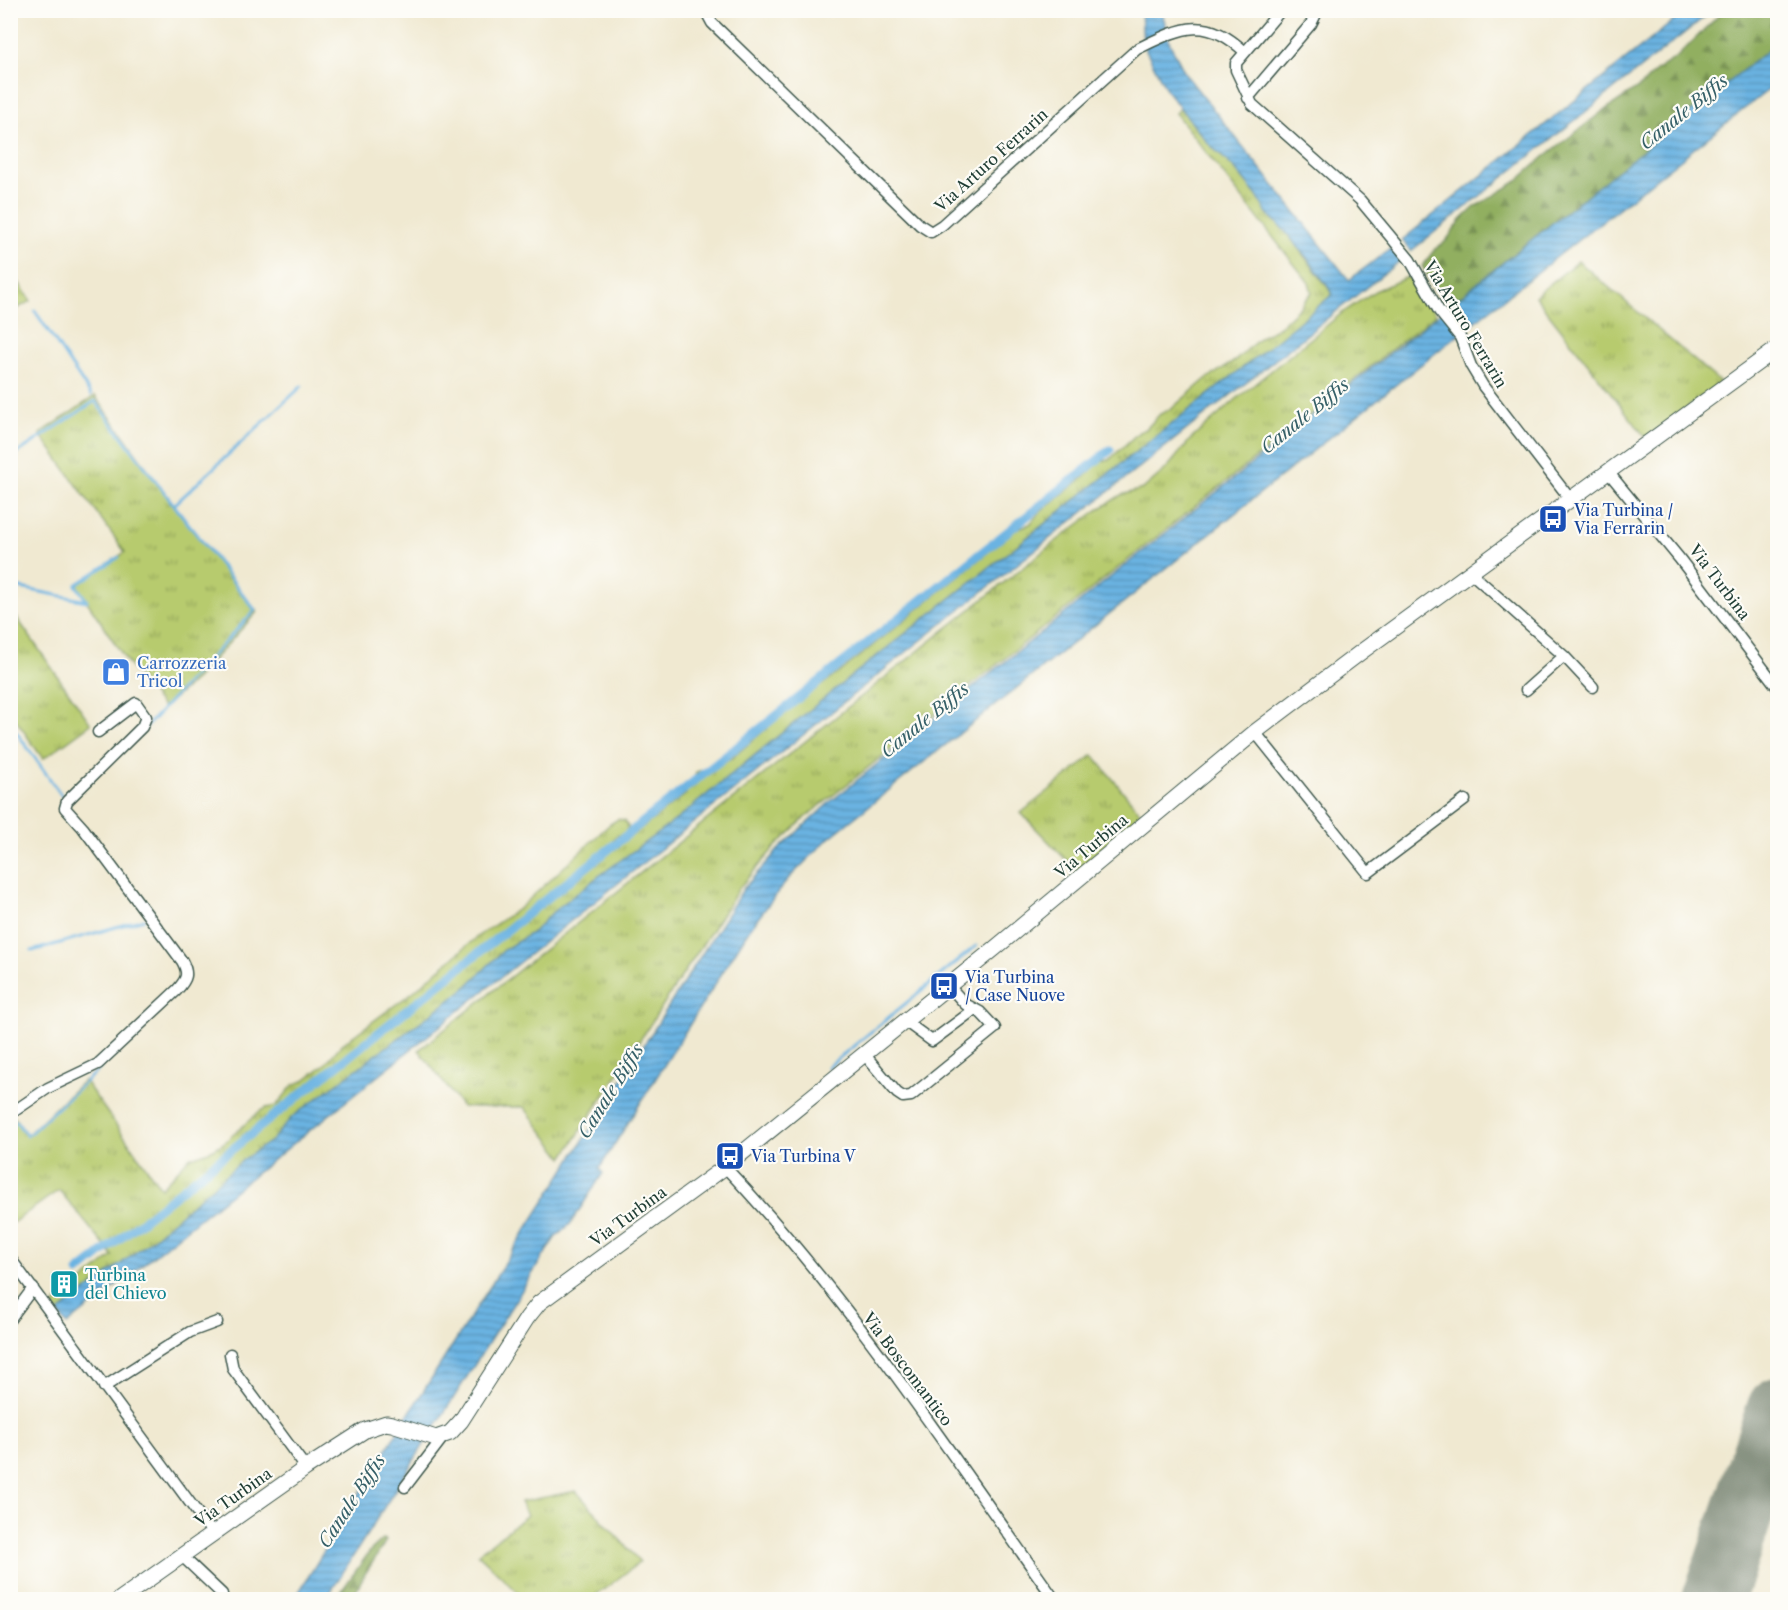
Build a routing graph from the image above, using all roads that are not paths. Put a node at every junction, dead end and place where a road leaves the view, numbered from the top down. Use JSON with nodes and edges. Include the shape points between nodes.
{"nodes":[{"id":1,"x":705,"y":10,"type":"edge"},
{"id":2,"x":1281,"y":10,"type":"edge"},
{"id":3,"x":1318,"y":10,"type":"edge"},
{"id":4,"x":1245,"y":52,"type":"junction"},
{"id":5,"x":1248,"y":98,"type":"junction"},
{"id":6,"x":1776,"y":352,"type":"edge"},
{"id":7,"x":1609,"y":473,"type":"junction"},
{"id":8,"x":1571,"y":500,"type":"junction"},
{"id":9,"x":1470,"y":572,"type":"junction"},
{"id":10,"x":1564,"y":656,"type":"junction"},
{"id":11,"x":1593,"y":687,"type":"dead end"},
{"id":12,"x":1778,"y":688,"type":"edge"},
{"id":13,"x":1526,"y":690,"type":"dead end"},
{"id":14,"x":98,"y":732,"type":"dead end"},
{"id":15,"x":1255,"y":732,"type":"junction"},
{"id":16,"x":1465,"y":800,"type":"dead end"},
{"id":17,"x":949,"y":986,"type":"junction"},
{"id":18,"x":975,"y":1009,"type":"junction"},
{"id":19,"x":906,"y":1022,"type":"junction"},
{"id":20,"x":866,"y":1055,"type":"junction"},
{"id":21,"x":10,"y":1114,"type":"edge"},
{"id":22,"x":725,"y":1167,"type":"junction"},
{"id":23,"x":10,"y":1257,"type":"edge"},
{"id":24,"x":33,"y":1288,"type":"junction"},
{"id":25,"x":10,"y":1319,"type":"edge"},
{"id":26,"x":217,"y":1322,"type":"dead end"},
{"id":27,"x":230,"y":1354,"type":"dead end"},
{"id":28,"x":104,"y":1387,"type":"junction"},
{"id":29,"x":440,"y":1437,"type":"junction"},
{"id":30,"x":306,"y":1468,"type":"junction"},
{"id":31,"x":405,"y":1487,"type":"dead end"},
{"id":32,"x":213,"y":1534,"type":"junction"},
{"id":33,"x":182,"y":1556,"type":"junction"},
{"id":34,"x":222,"y":1594,"type":"dead end"},
{"id":35,"x":119,"y":1599,"type":"edge"},
{"id":36,"x":1055,"y":1599,"type":"edge"}],
"edges":[{"from":1,"to":4,"type":"street","name":"Via Arturo Ferrarin","via":[[720,31],[931,232],[1137,49],[1171,33],[1197,27],[1209,28]]},
{"from":2,"to":4,"type":"street","name":"Via Arturo Ferrarin"},
{"from":3,"to":5,"type":"street","via":[[1311,24]]},
{"from":4,"to":5,"type":"street","name":"Via Arturo Ferrarin","via":[[1236,63],[1236,70]]},
{"from":5,"to":8,"type":"street","name":"Via Arturo Ferrarin","via":[[1360,200],[1410,260],[1439,311],[1460,337],[1483,386]]},
{"from":6,"to":7,"type":"street","name":"Via Turbina"},
{"from":7,"to":8,"type":"street","name":"Via Turbina"},
{"from":7,"to":12,"type":"street","name":"Via Turbina"},
{"from":8,"to":9,"type":"street","name":"Via Turbina"},
{"from":9,"to":10,"type":"street"},
{"from":9,"to":15,"type":"street","name":"Via Turbina"},
{"from":10,"to":11,"type":"street"},
{"from":10,"to":13,"type":"street"},
{"from":14,"to":21,"type":"street","via":[[136,703],[146,717],[142,727],[65,808],[188,972],[177,990],[98,1064],[48,1088]]},
{"from":15,"to":16,"type":"street","via":[[1368,873]]},
{"from":15,"to":17,"type":"street","name":"Via Turbina"},
{"from":17,"to":18,"type":"street"},
{"from":17,"to":19,"type":"street","name":"Via Turbina"},
{"from":18,"to":19,"type":"street","via":[[932,1041]]},
{"from":18,"to":20,"type":"street","via":[[995,1028],[911,1096],[897,1094]]},
{"from":19,"to":20,"type":"street","name":"Via Turbina"},
{"from":20,"to":22,"type":"street","name":"Via Turbina"},
{"from":22,"to":29,"type":"street","name":"Via Turbina","via":[[539,1303],[461,1422]]},
{"from":22,"to":36,"type":"street","name":"Via Boscomantico","via":[[764,1209],[884,1359]]},
{"from":23,"to":24,"type":"street"},
{"from":24,"to":25,"type":"street"},
{"from":24,"to":28,"type":"street"},
{"from":26,"to":28,"type":"street","via":[[190,1332]]},
{"from":27,"to":30,"type":"street","via":[[234,1369]]},
{"from":28,"to":32,"type":"street"},
{"from":29,"to":30,"type":"street","name":"Via Turbina","via":[[386,1423],[365,1430]]},
{"from":29,"to":31,"type":"street","name":"Via Turbina"},
{"from":30,"to":32,"type":"street","name":"Via Turbina"},
{"from":32,"to":33,"type":"street","name":"Via Turbina"},
{"from":33,"to":34,"type":"street"},
{"from":33,"to":35,"type":"street","name":"Via Turbina"}]}
